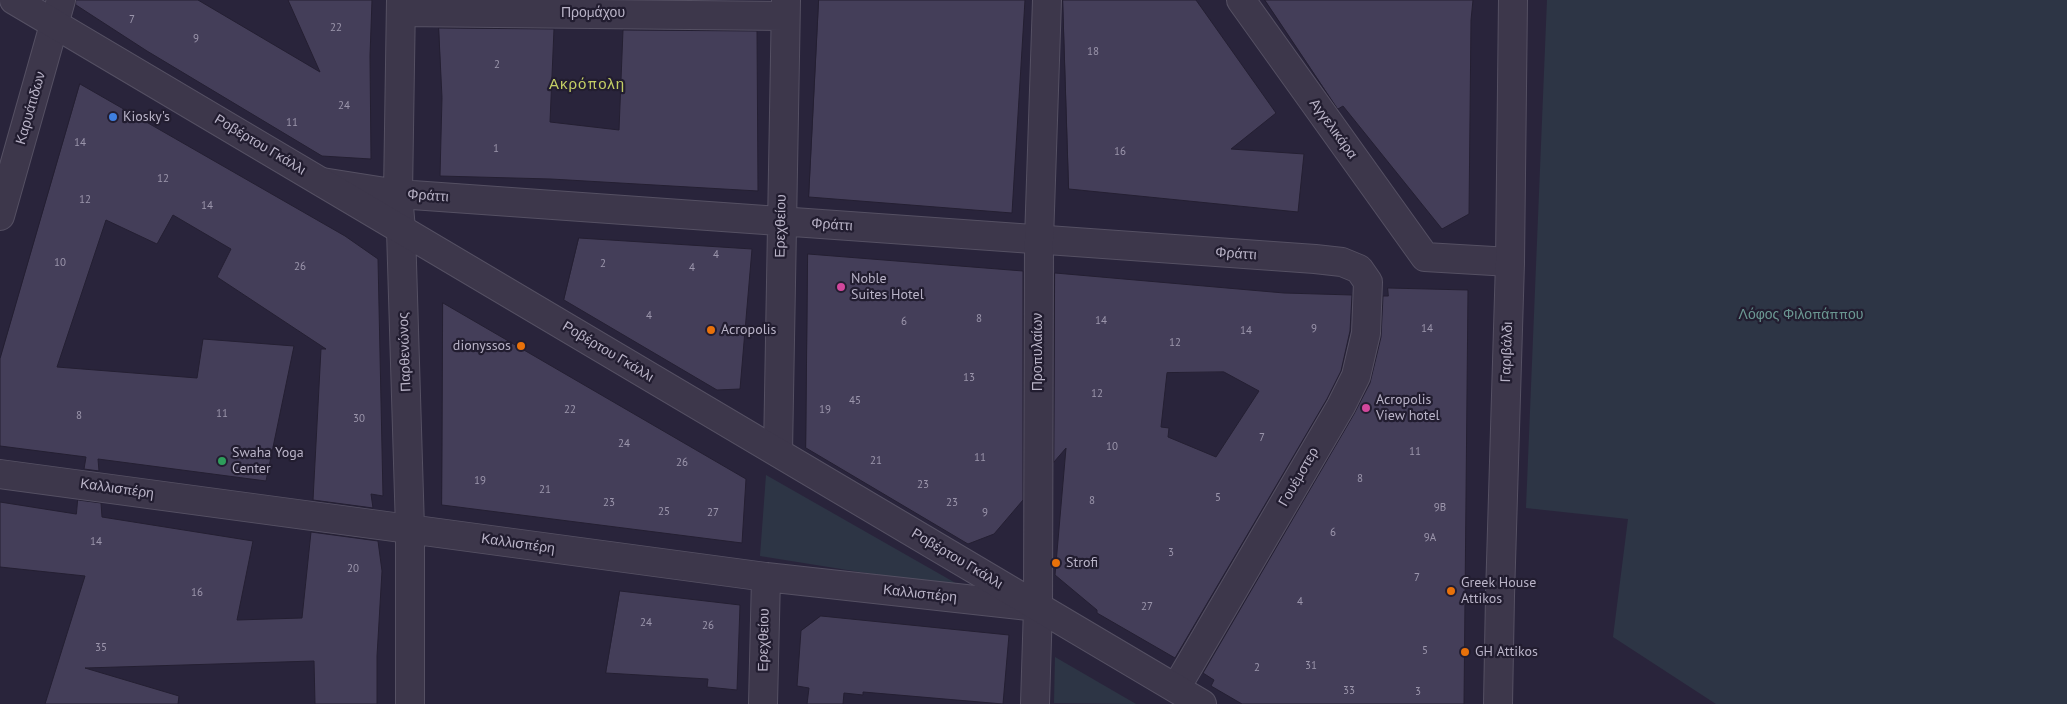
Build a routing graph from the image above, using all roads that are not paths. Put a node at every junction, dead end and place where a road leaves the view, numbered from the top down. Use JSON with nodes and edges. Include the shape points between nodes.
{"nodes":[{"id":1,"x":14,"y":0,"type":"edge"},
{"id":2,"x":1047,"y":0,"type":"edge"},
{"id":3,"x":1241,"y":0,"type":"edge"},
{"id":4,"x":1513,"y":0,"type":"edge"},
{"id":5,"x":401,"y":6,"type":"edge"},
{"id":6,"x":786,"y":8,"type":"edge"},
{"id":7,"x":58,"y":12,"type":"edge"},
{"id":8,"x":322,"y":182,"type":"junction"},
{"id":9,"x":398,"y":194,"type":"junction"},
{"id":10,"x":0,"y":216,"type":"edge"},
{"id":11,"x":781,"y":221,"type":"junction"},
{"id":12,"x":401,"y":230,"type":"junction"},
{"id":13,"x":1039,"y":240,"type":"junction"},
{"id":14,"x":1342,"y":262,"type":"joint"},
{"id":15,"x":1510,"y":262,"type":"junction"},
{"id":16,"x":778,"y":452,"type":"junction"},
{"id":17,"x":0,"y":474,"type":"edge"},
{"id":18,"x":410,"y":529,"type":"junction"},
{"id":19,"x":766,"y":577,"type":"junction"},
{"id":20,"x":1038,"y":606,"type":"junction"},
{"id":21,"x":1176,"y":688,"type":"junction"},
{"id":22,"x":410,"y":704,"type":"edge"},
{"id":23,"x":763,"y":704,"type":"edge"},
{"id":24,"x":1035,"y":704,"type":"edge"},
{"id":25,"x":1202,"y":704,"type":"edge"},
{"id":26,"x":1498,"y":704,"type":"edge"}],
"edges":[{"from":1,"to":7,"type":"street","name":"Ροβέρτου Γκάλλι"},
{"from":2,"to":13,"type":"street","name":"Προπυλαίων"},
{"from":3,"to":15,"type":"street","name":"Αγγελικάρα","via":[[1425,257]]},
{"from":4,"to":15,"type":"street","name":"Γαριβάλδι"},
{"from":5,"to":6,"type":"street","name":"Προμάχου"},
{"from":5,"to":9,"type":"street","name":"Παρθενώνος"},
{"from":6,"to":11,"type":"street","name":"Ερεχθείου"},
{"from":7,"to":8,"type":"street","name":"Ροβέρτου Γκάλλι"},
{"from":7,"to":10,"type":"street","name":"Καρυάτιδων"},
{"from":8,"to":9,"type":"street","name":"Φράττι"},
{"from":8,"to":12,"type":"street","name":"Ροβέρτου Γκάλλι"},
{"from":9,"to":11,"type":"street","name":"Φράττι"},
{"from":9,"to":12,"type":"street","name":"Παρθενώνος"},
{"from":11,"to":13,"type":"street","name":"Φράττι"},
{"from":11,"to":16,"type":"street","name":"Ερεχθείου"},
{"from":12,"to":16,"type":"street","name":"Ροβέρτου Γκάλλι"},
{"from":12,"to":18,"type":"street","name":"Παρθενώνος"},
{"from":13,"to":14,"type":"street","name":"Φράττι"},
{"from":13,"to":20,"type":"street","name":"Προπυλαίων"},
{"from":14,"to":21,"type":"street","name":"Γουέμστερ","via":[[1359,269],[1368,282],[1366,334],[1356,376]]},
{"from":15,"to":26,"type":"street","name":"Γαριβάλδι"},
{"from":16,"to":20,"type":"street","name":"Ροβέρτου Γκάλλι"},
{"from":17,"to":18,"type":"street","name":"Καλλισπέρη"},
{"from":18,"to":19,"type":"street","name":"Καλλισπέρη"},
{"from":18,"to":22,"type":"street","name":"Παρθενώνος"},
{"from":19,"to":20,"type":"street","name":"Καλλισπέρη"},
{"from":19,"to":23,"type":"street","name":"Ερεχθείου"},
{"from":20,"to":21,"type":"street","name":"Ροβέρτου Γκάλλι"},
{"from":20,"to":24,"type":"street","name":"Προπυλαίων"},
{"from":21,"to":25,"type":"street","name":"Ροβέρτου Γκάλλι"}]}
